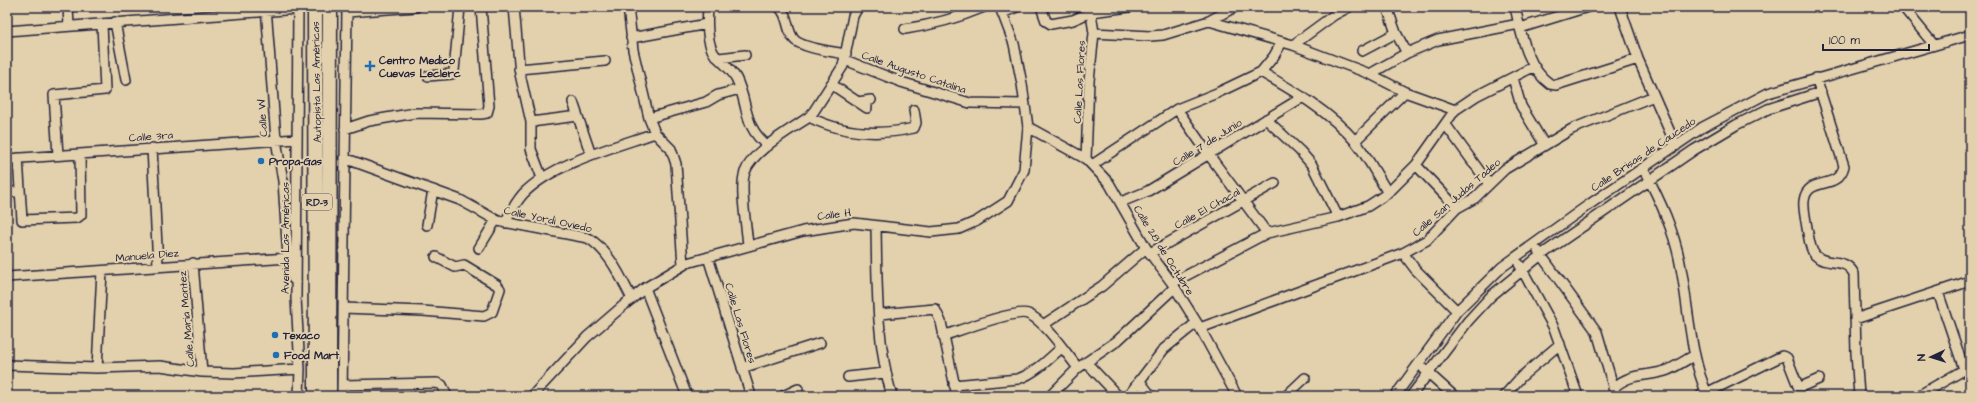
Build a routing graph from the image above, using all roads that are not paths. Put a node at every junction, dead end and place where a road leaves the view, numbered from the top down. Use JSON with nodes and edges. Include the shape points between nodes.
{"nodes":[{"id":1,"x":68,"y":7,"type":"edge"},
{"id":2,"x":315,"y":7,"type":"edge"},
{"id":3,"x":330,"y":7,"type":"edge"},
{"id":4,"x":416,"y":7,"type":"edge"},
{"id":5,"x":460,"y":7,"type":"edge"},
{"id":6,"x":481,"y":7,"type":"edge"},
{"id":7,"x":514,"y":7,"type":"edge"},
{"id":8,"x":628,"y":7,"type":"edge"},
{"id":9,"x":708,"y":7,"type":"edge"},
{"id":10,"x":779,"y":7,"type":"edge"},
{"id":11,"x":858,"y":7,"type":"edge"},
{"id":12,"x":984,"y":7,"type":"edge"},
{"id":13,"x":1017,"y":7,"type":"edge"},
{"id":14,"x":1041,"y":7,"type":"edge"},
{"id":15,"x":1128,"y":7,"type":"edge"},
{"id":16,"x":1349,"y":7,"type":"edge"},
{"id":17,"x":1387,"y":7,"type":"edge"},
{"id":18,"x":1515,"y":7,"type":"edge"},
{"id":19,"x":1588,"y":7,"type":"edge"},
{"id":20,"x":1620,"y":7,"type":"edge"},
{"id":21,"x":1903,"y":7,"type":"edge"},
{"id":22,"x":298,"y":8,"type":"edge"},
{"id":23,"x":1232,"y":8,"type":"edge"},
{"id":24,"x":266,"y":9,"type":"edge"},
{"id":25,"x":346,"y":10,"type":"edge"},
{"id":26,"x":1001,"y":10,"type":"edge"},
{"id":27,"x":1091,"y":10,"type":"edge"},
{"id":28,"x":1209,"y":20,"type":"junction"},
{"id":29,"x":115,"y":22,"type":"junction"},
{"id":30,"x":102,"y":24,"type":"junction"},
{"id":31,"x":706,"y":24,"type":"junction"},
{"id":32,"x":69,"y":26,"type":"junction"},
{"id":33,"x":1519,"y":26,"type":"junction"},
{"id":34,"x":905,"y":29,"type":"dead end"},
{"id":35,"x":7,"y":31,"type":"edge"},
{"id":36,"x":1094,"y":33,"type":"junction"},
{"id":37,"x":1396,"y":33,"type":"junction"},
{"id":38,"x":1970,"y":34,"type":"edge"},
{"id":39,"x":631,"y":38,"type":"junction"},
{"id":40,"x":1282,"y":42,"type":"junction"},
{"id":41,"x":1293,"y":45,"type":"junction"},
{"id":42,"x":1934,"y":45,"type":"junction"},
{"id":43,"x":1362,"y":51,"type":"dead end"},
{"id":44,"x":1407,"y":53,"type":"junction"},
{"id":45,"x":745,"y":55,"type":"dead end"},
{"id":46,"x":845,"y":57,"type":"junction"},
{"id":47,"x":719,"y":58,"type":"junction"},
{"id":48,"x":1638,"y":59,"type":"junction"},
{"id":49,"x":605,"y":61,"type":"dead end"},
{"id":50,"x":1533,"y":67,"type":"junction"},
{"id":51,"x":519,"y":69,"type":"junction"},
{"id":52,"x":1261,"y":72,"type":"junction"},
{"id":53,"x":1370,"y":74,"type":"junction"},
{"id":54,"x":428,"y":76,"type":"dead end"},
{"id":55,"x":1513,"y":78,"type":"junction"},
{"id":56,"x":1816,"y":78,"type":"junction"},
{"id":57,"x":126,"y":80,"type":"dead end"},
{"id":58,"x":832,"y":84,"type":"junction"},
{"id":59,"x":740,"y":89,"type":"junction"},
{"id":60,"x":1405,"y":92,"type":"junction"},
{"id":61,"x":1820,"y":92,"type":"junction"},
{"id":62,"x":1654,"y":96,"type":"junction"},
{"id":63,"x":1303,"y":97,"type":"junction"},
{"id":64,"x":573,"y":102,"type":"dead end"},
{"id":65,"x":869,"y":104,"type":"dead end"},
{"id":66,"x":1025,"y":104,"type":"junction"},
{"id":67,"x":1177,"y":109,"type":"junction"},
{"id":68,"x":914,"y":110,"type":"dead end"},
{"id":69,"x":1455,"y":110,"type":"junction"},
{"id":70,"x":578,"y":116,"type":"junction"},
{"id":71,"x":809,"y":117,"type":"junction"},
{"id":72,"x":648,"y":118,"type":"junction"},
{"id":73,"x":1266,"y":119,"type":"junction"},
{"id":74,"x":531,"y":122,"type":"junction"},
{"id":75,"x":1446,"y":125,"type":"junction"},
{"id":76,"x":1028,"y":127,"type":"junction"},
{"id":77,"x":345,"y":129,"type":"junction"},
{"id":78,"x":655,"y":133,"type":"junction"},
{"id":79,"x":297,"y":139,"type":"junction"},
{"id":80,"x":276,"y":140,"type":"junction"},
{"id":81,"x":1355,"y":141,"type":"junction"},
{"id":82,"x":1544,"y":144,"type":"junction"},
{"id":83,"x":768,"y":146,"type":"junction"},
{"id":84,"x":1676,"y":146,"type":"junction"},
{"id":85,"x":152,"y":148,"type":"junction"},
{"id":86,"x":80,"y":154,"type":"junction"},
{"id":87,"x":58,"y":155,"type":"junction"},
{"id":88,"x":591,"y":155,"type":"junction"},
{"id":89,"x":1209,"y":155,"type":"junction"},
{"id":90,"x":18,"y":158,"type":"junction"},
{"id":91,"x":344,"y":158,"type":"junction"},
{"id":92,"x":7,"y":159,"type":"edge"},
{"id":93,"x":1089,"y":162,"type":"junction"},
{"id":94,"x":1416,"y":165,"type":"junction"},
{"id":95,"x":1643,"y":168,"type":"junction"},
{"id":96,"x":542,"y":178,"type":"junction"},
{"id":97,"x":1650,"y":181,"type":"junction"},
{"id":98,"x":1275,"y":183,"type":"dead end"},
{"id":99,"x":1489,"y":184,"type":"junction"},
{"id":100,"x":433,"y":190,"type":"junction"},
{"id":101,"x":7,"y":192,"type":"edge"},
{"id":102,"x":20,"y":192,"type":"junction"},
{"id":103,"x":1388,"y":193,"type":"junction"},
{"id":104,"x":1243,"y":201,"type":"junction"},
{"id":105,"x":1121,"y":202,"type":"junction"},
{"id":106,"x":1457,"y":208,"type":"junction"},
{"id":107,"x":1338,"y":217,"type":"junction"},
{"id":108,"x":501,"y":221,"type":"junction"},
{"id":109,"x":427,"y":225,"type":"dead end"},
{"id":110,"x":876,"y":226,"type":"junction"},
{"id":111,"x":1267,"y":232,"type":"junction"},
{"id":112,"x":1534,"y":244,"type":"junction"},
{"id":113,"x":748,"y":246,"type":"junction"},
{"id":114,"x":478,"y":248,"type":"dead end"},
{"id":115,"x":1148,"y":250,"type":"junction"},
{"id":116,"x":1403,"y":253,"type":"junction"},
{"id":117,"x":1541,"y":255,"type":"junction"},
{"id":118,"x":436,"y":257,"type":"dead end"},
{"id":119,"x":708,"y":257,"type":"junction"},
{"id":120,"x":288,"y":258,"type":"junction"},
{"id":121,"x":1515,"y":258,"type":"junction"},
{"id":122,"x":193,"y":263,"type":"junction"},
{"id":123,"x":683,"y":265,"type":"junction"},
{"id":124,"x":158,"y":266,"type":"junction"},
{"id":125,"x":1522,"y":269,"type":"junction"},
{"id":126,"x":102,"y":271,"type":"junction"},
{"id":127,"x":7,"y":277,"type":"edge"},
{"id":128,"x":1970,"y":281,"type":"edge"},
{"id":129,"x":1173,"y":285,"type":"junction"},
{"id":130,"x":645,"y":288,"type":"junction"},
{"id":131,"x":1938,"y":292,"type":"junction"},
{"id":132,"x":296,"y":298,"type":"junction"},
{"id":133,"x":632,"y":299,"type":"junction"},
{"id":134,"x":343,"y":308,"type":"junction"},
{"id":135,"x":1456,"y":313,"type":"junction"},
{"id":136,"x":880,"y":314,"type":"junction"},
{"id":137,"x":1855,"y":319,"type":"junction"},
{"id":138,"x":1466,"y":324,"type":"junction"},
{"id":139,"x":1043,"y":325,"type":"junction"},
{"id":140,"x":1198,"y":325,"type":"junction"},
{"id":141,"x":943,"y":336,"type":"junction"},
{"id":142,"x":820,"y":343,"type":"dead end"},
{"id":143,"x":1560,"y":344,"type":"junction"},
{"id":144,"x":1061,"y":348,"type":"junction"},
{"id":145,"x":1696,"y":355,"type":"junction"},
{"id":146,"x":1086,"y":362,"type":"junction"},
{"id":147,"x":1419,"y":364,"type":"junction"},
{"id":148,"x":7,"y":365,"type":"edge"},
{"id":149,"x":97,"y":368,"type":"junction"},
{"id":150,"x":300,"y":368,"type":"junction"},
{"id":151,"x":742,"y":368,"type":"junction"},
{"id":152,"x":1078,"y":368,"type":"junction"},
{"id":153,"x":1967,"y":368,"type":"edge"},
{"id":154,"x":202,"y":372,"type":"junction"},
{"id":155,"x":1428,"y":372,"type":"junction"},
{"id":156,"x":885,"y":373,"type":"junction"},
{"id":157,"x":848,"y":377,"type":"dead end"},
{"id":158,"x":1306,"y":378,"type":"dead end"},
{"id":159,"x":1819,"y":379,"type":"dead end"},
{"id":160,"x":1139,"y":380,"type":"junction"},
{"id":161,"x":342,"y":385,"type":"junction"},
{"id":162,"x":954,"y":385,"type":"junction"},
{"id":163,"x":798,"y":389,"type":"dead end"},
{"id":164,"x":1615,"y":392,"type":"edge"},
{"id":165,"x":1577,"y":395,"type":"edge"},
{"id":166,"x":1705,"y":395,"type":"edge"},
{"id":167,"x":299,"y":396,"type":"edge"},
{"id":168,"x":316,"y":396,"type":"edge"},
{"id":169,"x":329,"y":396,"type":"edge"},
{"id":170,"x":342,"y":396,"type":"edge"},
{"id":171,"x":447,"y":396,"type":"edge"},
{"id":172,"x":532,"y":396,"type":"edge"},
{"id":173,"x":687,"y":396,"type":"edge"},
{"id":174,"x":751,"y":396,"type":"edge"},
{"id":175,"x":783,"y":396,"type":"edge"},
{"id":176,"x":892,"y":396,"type":"edge"},
{"id":177,"x":957,"y":396,"type":"edge"},
{"id":178,"x":1050,"y":396,"type":"edge"},
{"id":179,"x":1118,"y":396,"type":"edge"},
{"id":180,"x":1128,"y":396,"type":"edge"},
{"id":181,"x":1151,"y":396,"type":"edge"},
{"id":182,"x":1237,"y":396,"type":"edge"},
{"id":183,"x":1286,"y":396,"type":"edge"},
{"id":184,"x":1395,"y":396,"type":"edge"},
{"id":185,"x":1411,"y":396,"type":"edge"},
{"id":186,"x":1454,"y":396,"type":"edge"},
{"id":187,"x":1504,"y":396,"type":"edge"},
{"id":188,"x":1859,"y":396,"type":"edge"},
{"id":189,"x":1918,"y":396,"type":"edge"}],
"edges":[{"from":1,"to":32,"type":"street"},
{"from":2,"to":168,"type":"highway","name":"Autopista Las Américas","number":"RD-3"},
{"from":3,"to":169,"type":"highway","name":"Autopista Las Américas","number":"RD-3"},
{"from":4,"to":25,"type":"street"},
{"from":5,"to":54,"type":"street","via":[[454,71],[452,74]]},
{"from":6,"to":77,"type":"street","via":[[489,106],[487,113],[415,114],[376,120]]},
{"from":7,"to":51,"type":"street"},
{"from":8,"to":39,"type":"street"},
{"from":9,"to":31,"type":"street"},
{"from":10,"to":46,"type":"street","name":"Calle Augusto Catalina","via":[[787,18],[792,38],[796,42]]},
{"from":11,"to":46,"type":"street","via":[[853,16]]},
{"from":12,"to":34,"type":"street","via":[[929,25]]},
{"from":13,"to":26,"type":"street"},
{"from":14,"to":27,"type":"street","via":[[1046,21],[1051,24],[1073,20]]},
{"from":15,"to":27,"type":"street"},
{"from":16,"to":41,"type":"street"},
{"from":17,"to":37,"type":"street"},
{"from":18,"to":33,"type":"street"},
{"from":19,"to":33,"type":"street"},
{"from":20,"to":48,"type":"street"},
{"from":21,"to":42,"type":"street"},
{"from":22,"to":24,"type":"street"},
{"from":22,"to":79,"type":"street","name":"Avenida Las Américas"},
{"from":23,"to":28,"type":"street"},
{"from":24,"to":29,"type":"street"},
{"from":24,"to":80,"type":"street","name":"Calle W"},
{"from":25,"to":77,"type":"street"},
{"from":26,"to":66,"type":"street","name":"Calle H","via":[[1014,44]]},
{"from":27,"to":36,"type":"street","name":"Calle Las Flores"},
{"from":28,"to":36,"type":"street","via":[[1163,35]]},
{"from":28,"to":40,"type":"street"},
{"from":29,"to":30,"type":"street"},
{"from":29,"to":57,"type":"street"},
{"from":30,"to":32,"type":"street"},
{"from":30,"to":87,"type":"street","via":[[105,90],[54,95]]},
{"from":31,"to":39,"type":"street"},
{"from":31,"to":47,"type":"street","via":[[714,53]]},
{"from":32,"to":35,"type":"street"},
{"from":33,"to":44,"type":"street","via":[[1438,40]]},
{"from":33,"to":50,"type":"street"},
{"from":36,"to":93,"type":"street","name":"Calle Las Flores","via":[[1089,80]]},
{"from":37,"to":43,"type":"street"},
{"from":37,"to":44,"type":"street"},
{"from":38,"to":42,"type":"street","name":"Calle Brisas de Caucedo"},
{"from":39,"to":72,"type":"street"},
{"from":40,"to":41,"type":"street"},
{"from":40,"to":52,"type":"street"},
{"from":41,"to":53,"type":"street"},
{"from":42,"to":56,"type":"street","name":"Calle Brisas de Caucedo"},
{"from":44,"to":53,"type":"street"},
{"from":45,"to":47,"type":"street"},
{"from":46,"to":58,"type":"street","via":[[843,66]]},
{"from":46,"to":66,"type":"street","name":"Calle Augusto Catalina","via":[[901,82],[970,103]]},
{"from":47,"to":59,"type":"street","via":[[735,76]]},
{"from":48,"to":50,"type":"street","via":[[1556,85],[1544,80]]},
{"from":48,"to":62,"type":"street"},
{"from":49,"to":51,"type":"street"},
{"from":50,"to":55,"type":"street"},
{"from":51,"to":74,"type":"street"},
{"from":52,"to":63,"type":"street"},
{"from":52,"to":67,"type":"street"},
{"from":53,"to":60,"type":"street"},
{"from":55,"to":69,"type":"street","via":[[1476,96]]},
{"from":55,"to":82,"type":"street","via":[[1521,106]]},
{"from":56,"to":61,"type":"street"},
{"from":56,"to":84,"type":"street","name":"Calle Brisas de Caucedo","via":[[1768,92],[1703,127]]},
{"from":58,"to":65,"type":"street","via":[[858,102]]},
{"from":58,"to":71,"type":"street"},
{"from":59,"to":72,"type":"street","via":[[718,95],[706,102]]},
{"from":59,"to":83,"type":"street","via":[[753,131]]},
{"from":60,"to":69,"type":"street"},
{"from":60,"to":81,"type":"street"},
{"from":61,"to":97,"type":"street","via":[[1768,109],[1736,125]]},
{"from":61,"to":137,"type":"street","via":[[1844,166],[1837,180],[1808,190],[1804,203],[1810,244],[1815,255],[1820,258],[1850,267],[1854,274]]},
{"from":62,"to":82,"type":"street","name":"Calle San Judas Tadeo","via":[[1572,129]]},
{"from":62,"to":84,"type":"street"},
{"from":63,"to":73,"type":"street","name":"Calle 7 de Junio"},
{"from":63,"to":81,"type":"street"},
{"from":64,"to":70,"type":"street"},
{"from":66,"to":76,"type":"street","name":"Calle H"},
{"from":67,"to":89,"type":"street"},
{"from":67,"to":93,"type":"street"},
{"from":68,"to":71,"type":"street","via":[[914,128],[870,133],[838,128]]},
{"from":69,"to":75,"type":"street"},
{"from":70,"to":74,"type":"street"},
{"from":70,"to":88,"type":"street"},
{"from":71,"to":83,"type":"street"},
{"from":72,"to":78,"type":"street"},
{"from":73,"to":89,"type":"street","name":"Calle 7 de Junio"},
{"from":73,"to":107,"type":"street","via":[[1312,165]]},
{"from":74,"to":96,"type":"street","via":[[531,149]]},
{"from":75,"to":94,"type":"street"},
{"from":75,"to":99,"type":"street"},
{"from":76,"to":93,"type":"street","name":"Calle 28 de Octubre"},
{"from":76,"to":110,"type":"street","name":"Calle H","via":[[1024,170],[1008,201],[1002,205],[959,229],[931,232]]},
{"from":77,"to":91,"type":"street"},
{"from":78,"to":88,"type":"street"},
{"from":78,"to":123,"type":"street","via":[[670,149],[676,164]]},
{"from":79,"to":80,"type":"street","name":"Calle 3ra"},
{"from":79,"to":132,"type":"street","name":"Avenida Las Américas"},
{"from":80,"to":85,"type":"street","name":"Calle 3ra"},
{"from":80,"to":120,"type":"street","name":"Calle W","via":[[283,181]]},
{"from":81,"to":103,"type":"street","via":[[1365,153]]},
{"from":82,"to":99,"type":"street","name":"Calle San Judas Tadeo","via":[[1505,169]]},
{"from":83,"to":113,"type":"street","via":[[750,163],[744,173]]},
{"from":84,"to":95,"type":"street","name":"Calle Brisas de Caucedo"},
{"from":85,"to":86,"type":"street","name":"Calle 3ra"},
{"from":85,"to":124,"type":"street"},
{"from":86,"to":87,"type":"street","name":"Calle 3ra"},
{"from":86,"to":102,"type":"street","via":[[79,217],[23,221]]},
{"from":87,"to":90,"type":"street","name":"Calle 3ra"},
{"from":88,"to":96,"type":"street"},
{"from":89,"to":104,"type":"street"},
{"from":89,"to":105,"type":"street","name":"Calle 7 de Junio","via":[[1148,191]]},
{"from":90,"to":92,"type":"street","name":"Calle 3ra"},
{"from":90,"to":102,"type":"street"},
{"from":91,"to":100,"type":"street","name":"Calle Yordi Oviedo"},
{"from":91,"to":134,"type":"street"},
{"from":93,"to":105,"type":"street","name":"Calle 28 de Octubre","via":[[1109,183]]},
{"from":94,"to":103,"type":"street"},
{"from":94,"to":106,"type":"street"},
{"from":95,"to":97,"type":"street"},
{"from":95,"to":112,"type":"street","name":"Calle Brisas de Caucedo"},
{"from":96,"to":108,"type":"street","via":[[523,194]]},
{"from":97,"to":117,"type":"street"},
{"from":97,"to":145,"type":"street","via":[[1673,230]]},
{"from":98,"to":104,"type":"street","name":"Calle El Chacal"},
{"from":99,"to":106,"type":"street","name":"Calle San Judas Tadeo","via":[[1475,198]]},
{"from":100,"to":108,"type":"street","name":"Calle Yordi Oviedo","via":[[460,200]]},
{"from":100,"to":109,"type":"street"},
{"from":101,"to":102,"type":"street"},
{"from":103,"to":107,"type":"street","via":[[1368,206]]},
{"from":104,"to":111,"type":"street"},
{"from":104,"to":115,"type":"street","name":"Calle El Chacal"},
{"from":105,"to":115,"type":"street","name":"Calle 28 de Octubre"},
{"from":106,"to":116,"type":"street","name":"Calle San Judas Tadeo","via":[[1428,240]]},
{"from":107,"to":111,"type":"street"},
{"from":108,"to":114,"type":"street"},
{"from":108,"to":133,"type":"street","name":"Calle Yordi Oviedo","via":[[588,238],[598,244],[616,269]]},
{"from":110,"to":113,"type":"street","name":"Calle H","via":[[854,223],[810,229]]},
{"from":110,"to":136,"type":"street"},
{"from":111,"to":129,"type":"street"},
{"from":112,"to":117,"type":"street"},
{"from":112,"to":121,"type":"street","name":"Calle Brisas de Caucedo"},
{"from":113,"to":119,"type":"street","name":"Calle H"},
{"from":115,"to":129,"type":"street","name":"Calle 28 de Octubre"},
{"from":115,"to":139,"type":"street","name":"Calle El Chacal","via":[[1102,286]]},
{"from":116,"to":135,"type":"street"},
{"from":116,"to":140,"type":"street","name":"Calle San Judas Tadeo"},
{"from":117,"to":125,"type":"street"},
{"from":117,"to":164,"type":"street","via":[[1597,332]]},
{"from":118,"to":134,"type":"street","via":[[455,267],[464,265],[497,285],[500,289],[492,312],[484,316]]},
{"from":119,"to":123,"type":"street","name":"Calle H"},
{"from":119,"to":151,"type":"street","name":"Calle Las Flores"},
{"from":120,"to":122,"type":"street","name":"Manuela Diez"},
{"from":120,"to":132,"type":"street","name":"Calle W"},
{"from":121,"to":125,"type":"street"},
{"from":121,"to":135,"type":"street","name":"Calle Brisas de Caucedo","via":[[1502,267]]},
{"from":122,"to":124,"type":"street","name":"Manuela Diez"},
{"from":122,"to":154,"type":"street","name":"Calle Maria Montez"},
{"from":123,"to":130,"type":"street","name":"Calle H"},
{"from":124,"to":126,"type":"street","name":"Manuela Diez"},
{"from":125,"to":138,"type":"street","via":[[1491,296]]},
{"from":125,"to":143,"type":"street"},
{"from":126,"to":127,"type":"street","name":"Manuela Diez"},
{"from":126,"to":149,"type":"street"},
{"from":128,"to":131,"type":"street"},
{"from":129,"to":140,"type":"street","name":"Calle 28 de Octubre"},
{"from":129,"to":146,"type":"street","via":[[1117,341]]},
{"from":130,"to":133,"type":"street","name":"Calle H"},
{"from":130,"to":173,"type":"street"},
{"from":131,"to":137,"type":"street"},
{"from":131,"to":153,"type":"street"},
{"from":132,"to":150,"type":"street","name":"Avenida Las Américas"},
{"from":133,"to":172,"type":"street","name":"Calle H","via":[[587,336]]},
{"from":134,"to":161,"type":"street"},
{"from":135,"to":138,"type":"street"},
{"from":135,"to":147,"type":"street","name":"Calle Brisas de Caucedo"},
{"from":136,"to":141,"type":"street","via":[[935,309],[941,322]]},
{"from":136,"to":156,"type":"street"},
{"from":137,"to":188,"type":"street"},
{"from":138,"to":155,"type":"street"},
{"from":139,"to":141,"type":"street","via":[[1028,314],[1019,313]]},
{"from":139,"to":144,"type":"street"},
{"from":140,"to":160,"type":"street","name":"Calle San Judas Tadeo","via":[[1164,349]]},
{"from":140,"to":182,"type":"street","name":"Calle 28 de Octubre"},
{"from":141,"to":162,"type":"street"},
{"from":142,"to":151,"type":"street"},
{"from":143,"to":165,"type":"street"},
{"from":143,"to":187,"type":"street","via":[[1521,377]]},
{"from":144,"to":152,"type":"street"},
{"from":144,"to":162,"type":"street","via":[[1038,368],[1018,379]]},
{"from":145,"to":164,"type":"street","via":[[1668,370],[1631,376],[1621,381]]},
{"from":145,"to":166,"type":"street"},
{"from":146,"to":152,"type":"street"},
{"from":146,"to":179,"type":"street"},
{"from":147,"to":155,"type":"street"},
{"from":147,"to":184,"type":"street","name":"Calle Brisas de Caucedo"},
{"from":148,"to":149,"type":"street"},
{"from":149,"to":154,"type":"street","via":[[160,366]]},
{"from":150,"to":154,"type":"street","via":[[234,373]]},
{"from":150,"to":167,"type":"street","name":"Avenida Las Américas"},
{"from":151,"to":174,"type":"street","name":"Calle Las Flores"},
{"from":152,"to":178,"type":"street"},
{"from":153,"to":189,"type":"street"},
{"from":155,"to":185,"type":"street"},
{"from":155,"to":186,"type":"street"},
{"from":156,"to":157,"type":"street"},
{"from":156,"to":176,"type":"street"},
{"from":158,"to":183,"type":"street"},
{"from":159,"to":166,"type":"street","via":[[1798,386],[1787,358],[1782,356]]},
{"from":160,"to":180,"type":"street","name":"Calle San Judas Tadeo"},
{"from":160,"to":181,"type":"street"},
{"from":161,"to":170,"type":"street"},
{"from":161,"to":171,"type":"street","via":[[437,383],[442,385]]},
{"from":162,"to":177,"type":"street"},
{"from":163,"to":175,"type":"street"}]}
